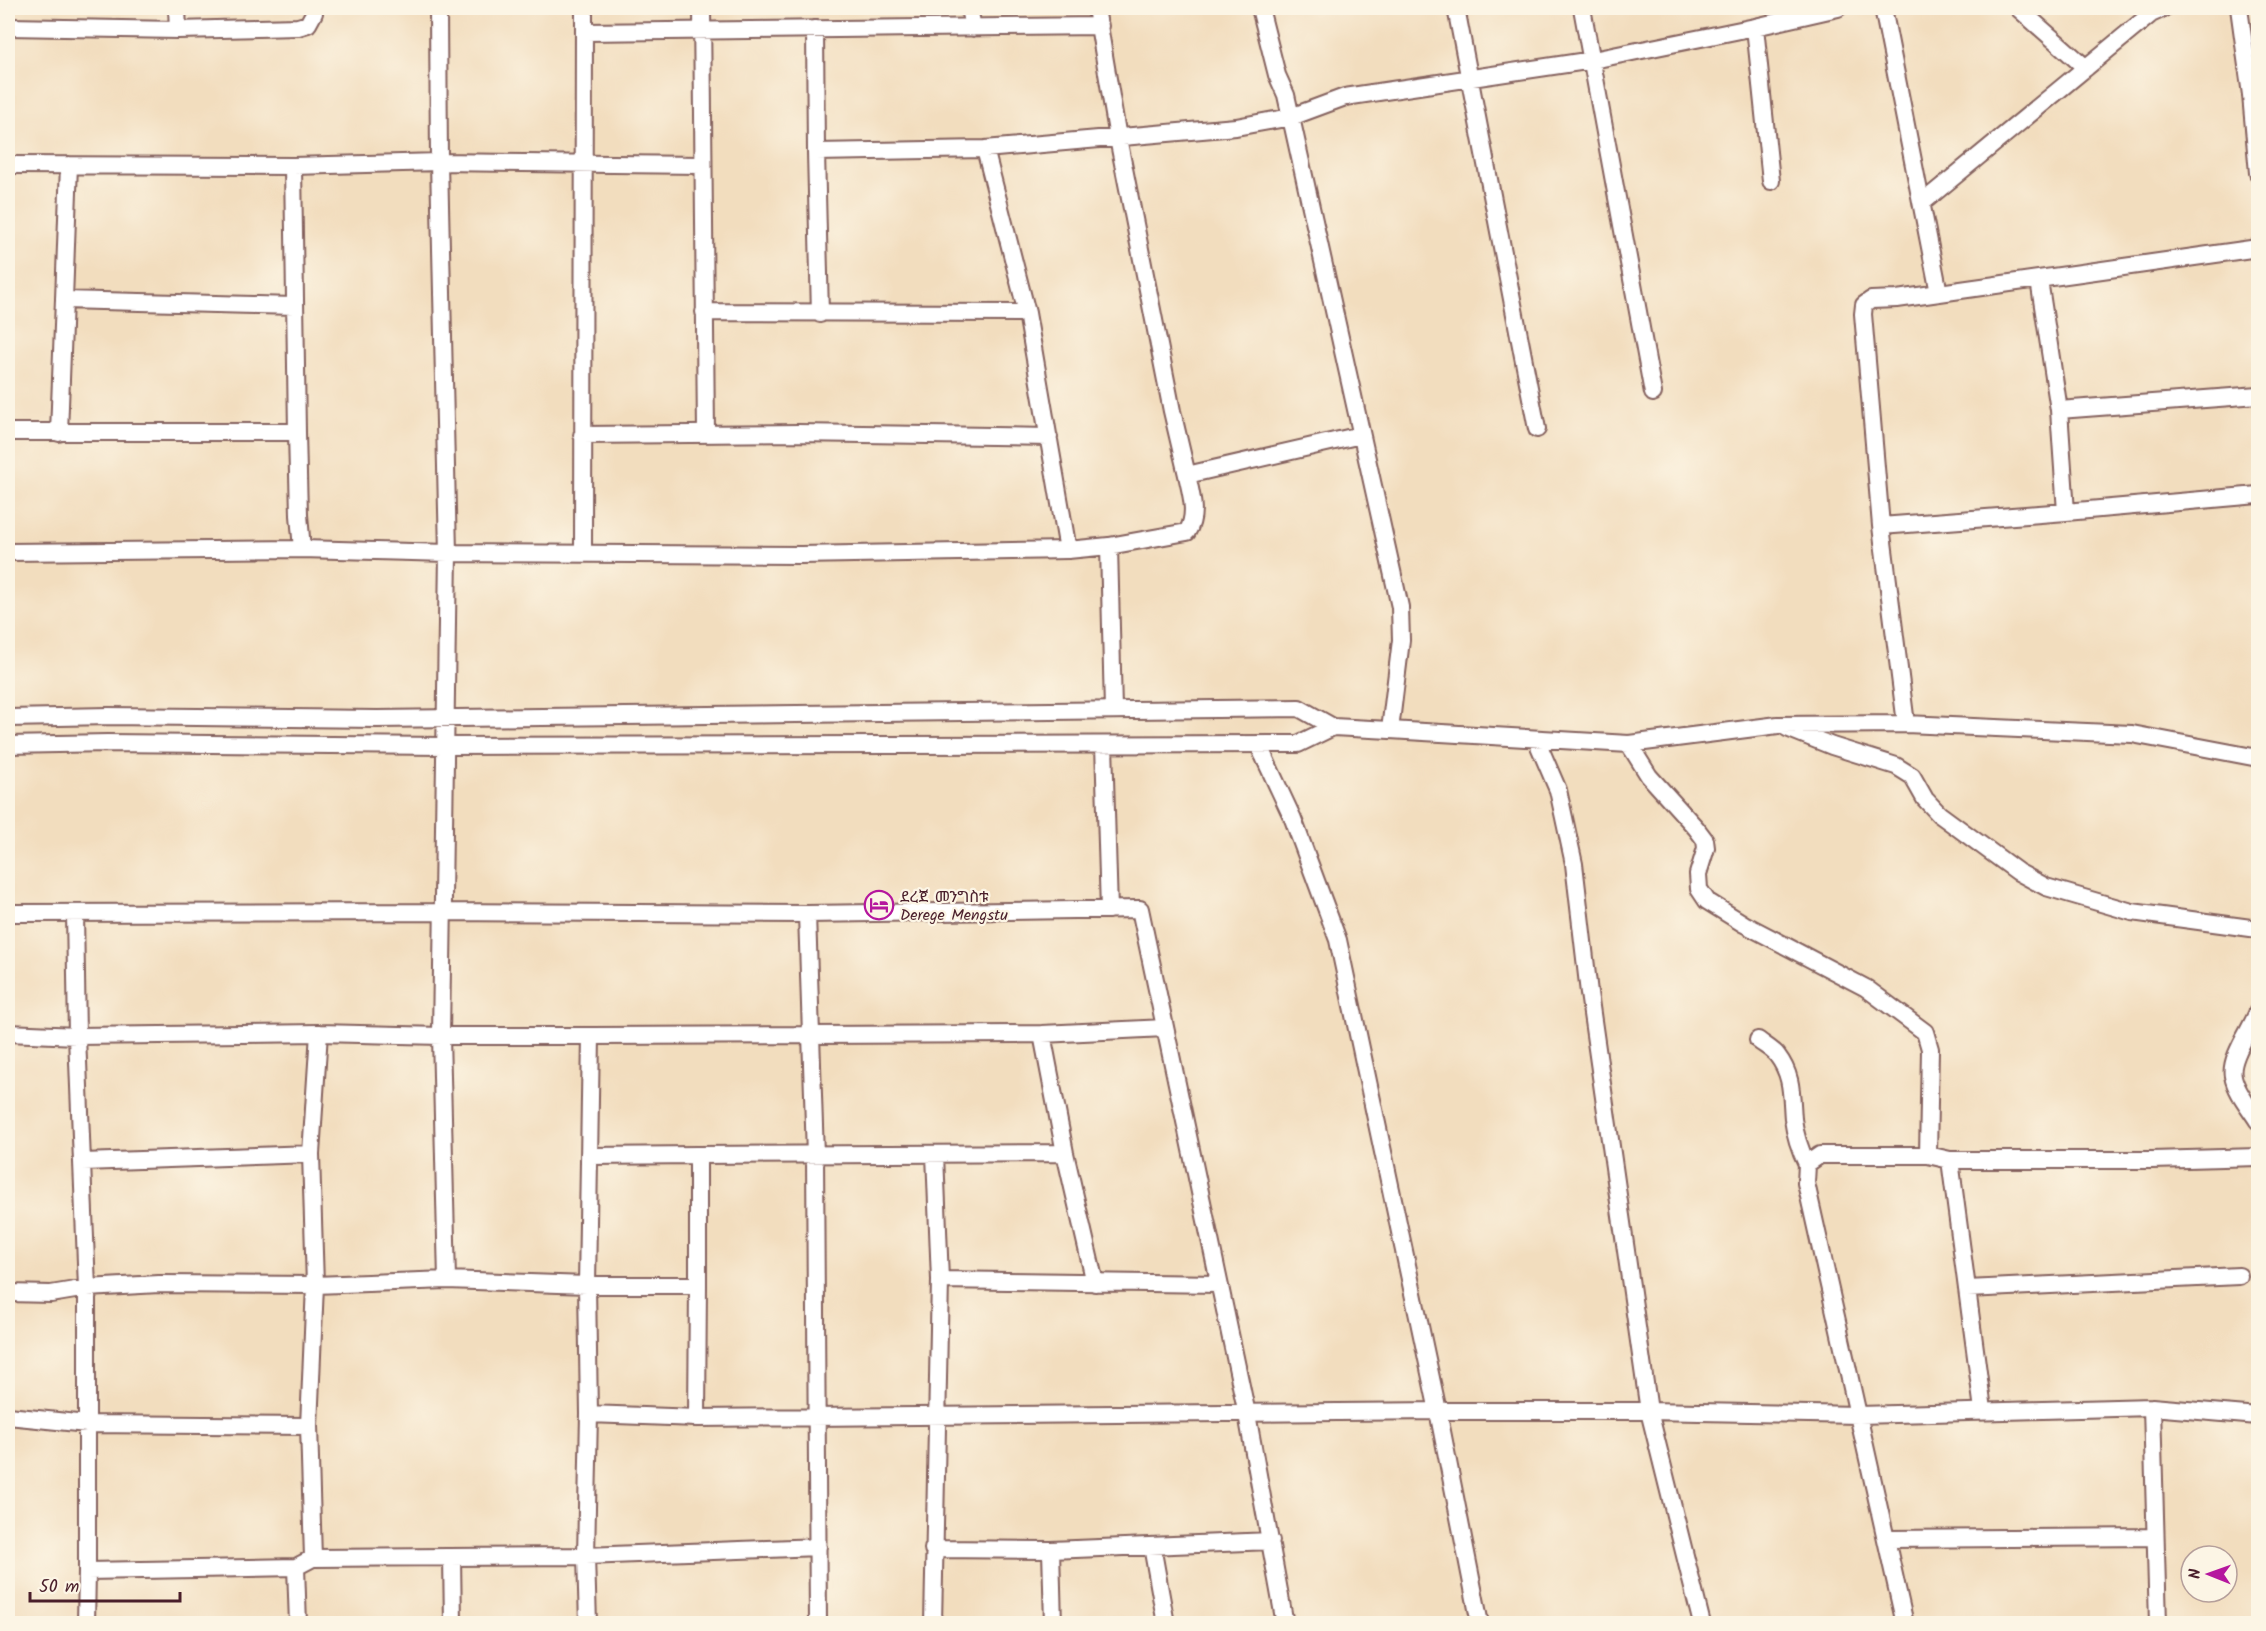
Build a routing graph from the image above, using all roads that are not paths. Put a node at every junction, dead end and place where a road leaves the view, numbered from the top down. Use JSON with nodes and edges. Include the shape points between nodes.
{"nodes":[{"id":1,"x":177,"y":8,"type":"edge"},
{"id":2,"x":314,"y":8,"type":"edge"},
{"id":3,"x":438,"y":8,"type":"edge"},
{"id":4,"x":584,"y":8,"type":"edge"},
{"id":5,"x":702,"y":8,"type":"edge"},
{"id":6,"x":969,"y":8,"type":"edge"},
{"id":7,"x":1096,"y":8,"type":"edge"},
{"id":8,"x":1260,"y":8,"type":"edge"},
{"id":9,"x":1456,"y":8,"type":"edge"},
{"id":10,"x":1582,"y":8,"type":"edge"},
{"id":11,"x":1838,"y":8,"type":"edge"},
{"id":12,"x":1883,"y":8,"type":"edge"},
{"id":13,"x":2018,"y":8,"type":"edge"},
{"id":14,"x":2163,"y":8,"type":"edge"},
{"id":15,"x":2222,"y":8,"type":"edge"},
{"id":16,"x":2239,"y":10,"type":"edge"},
{"id":17,"x":1100,"y":26,"type":"junction"},
{"id":18,"x":8,"y":27,"type":"edge"},
{"id":19,"x":1755,"y":27,"type":"junction"},
{"id":20,"x":973,"y":28,"type":"junction"},
{"id":21,"x":815,"y":29,"type":"junction"},
{"id":22,"x":178,"y":30,"type":"junction"},
{"id":23,"x":703,"y":30,"type":"junction"},
{"id":24,"x":585,"y":33,"type":"junction"},
{"id":25,"x":1593,"y":60,"type":"junction"},
{"id":26,"x":2086,"y":68,"type":"junction"},
{"id":27,"x":1468,"y":80,"type":"junction"},
{"id":28,"x":2255,"y":94,"type":"edge"},
{"id":29,"x":1291,"y":117,"type":"junction"},
{"id":30,"x":1118,"y":138,"type":"junction"},
{"id":31,"x":985,"y":149,"type":"junction"},
{"id":32,"x":816,"y":152,"type":"junction"},
{"id":33,"x":439,"y":162,"type":"junction"},
{"id":34,"x":584,"y":162,"type":"junction"},
{"id":35,"x":8,"y":165,"type":"edge"},
{"id":36,"x":69,"y":165,"type":"junction"},
{"id":37,"x":702,"y":165,"type":"junction"},
{"id":38,"x":293,"y":166,"type":"junction"},
{"id":39,"x":2259,"y":173,"type":"edge"},
{"id":40,"x":1771,"y":181,"type":"dead end"},
{"id":41,"x":1922,"y":203,"type":"junction"},
{"id":42,"x":2259,"y":248,"type":"edge"},
{"id":43,"x":2039,"y":280,"type":"junction"},
{"id":44,"x":1939,"y":293,"type":"junction"},
{"id":45,"x":64,"y":300,"type":"junction"},
{"id":46,"x":295,"y":306,"type":"junction"},
{"id":47,"x":704,"y":312,"type":"junction"},
{"id":48,"x":1027,"y":313,"type":"junction"},
{"id":49,"x":820,"y":314,"type":"junction"},
{"id":50,"x":1653,"y":393,"type":"dead end"},
{"id":51,"x":2259,"y":395,"type":"edge"},
{"id":52,"x":2059,"y":410,"type":"junction"},
{"id":53,"x":1537,"y":429,"type":"dead end"},
{"id":54,"x":8,"y":432,"type":"edge"},
{"id":55,"x":297,"y":432,"type":"junction"},
{"id":56,"x":59,"y":433,"type":"junction"},
{"id":57,"x":706,"y":434,"type":"junction"},
{"id":58,"x":582,"y":435,"type":"junction"},
{"id":59,"x":1361,"y":435,"type":"junction"},
{"id":60,"x":1049,"y":437,"type":"junction"},
{"id":61,"x":1187,"y":475,"type":"junction"},
{"id":62,"x":2259,"y":495,"type":"edge"},
{"id":63,"x":2066,"y":513,"type":"junction"},
{"id":64,"x":1881,"y":526,"type":"junction"},
{"id":65,"x":1109,"y":546,"type":"junction"},
{"id":66,"x":302,"y":549,"type":"junction"},
{"id":67,"x":1068,"y":550,"type":"junction"},
{"id":68,"x":8,"y":552,"type":"edge"},
{"id":69,"x":448,"y":553,"type":"junction"},
{"id":70,"x":583,"y":553,"type":"junction"},
{"id":71,"x":1113,"y":710,"type":"junction"},
{"id":72,"x":8,"y":718,"type":"edge"},
{"id":73,"x":444,"y":718,"type":"junction"},
{"id":74,"x":1906,"y":724,"type":"junction"},
{"id":75,"x":1778,"y":725,"type":"junction"},
{"id":76,"x":1333,"y":727,"type":"junction"},
{"id":77,"x":1390,"y":730,"type":"junction"},
{"id":78,"x":1536,"y":739,"type":"junction"},
{"id":79,"x":1258,"y":744,"type":"junction"},
{"id":80,"x":1629,"y":744,"type":"junction"},
{"id":81,"x":8,"y":745,"type":"edge"},
{"id":82,"x":1104,"y":745,"type":"junction"},
{"id":83,"x":444,"y":746,"type":"junction"},
{"id":84,"x":2259,"y":758,"type":"edge"},
{"id":85,"x":1109,"y":910,"type":"junction"},
{"id":86,"x":441,"y":912,"type":"junction"},
{"id":87,"x":8,"y":913,"type":"edge"},
{"id":88,"x":75,"y":913,"type":"junction"},
{"id":89,"x":807,"y":914,"type":"junction"},
{"id":90,"x":2259,"y":928,"type":"edge"},
{"id":91,"x":2259,"y":1011,"type":"edge"},
{"id":92,"x":1165,"y":1028,"type":"junction"},
{"id":93,"x":8,"y":1033,"type":"edge"},
{"id":94,"x":319,"y":1033,"type":"junction"},
{"id":95,"x":1042,"y":1034,"type":"junction"},
{"id":96,"x":810,"y":1035,"type":"junction"},
{"id":97,"x":77,"y":1036,"type":"junction"},
{"id":98,"x":441,"y":1036,"type":"junction"},
{"id":99,"x":591,"y":1036,"type":"junction"},
{"id":100,"x":1758,"y":1040,"type":"dead end"},
{"id":101,"x":2259,"y":1121,"type":"edge"},
{"id":102,"x":1065,"y":1153,"type":"junction"},
{"id":103,"x":311,"y":1154,"type":"junction"},
{"id":104,"x":935,"y":1154,"type":"junction"},
{"id":105,"x":698,"y":1155,"type":"junction"},
{"id":106,"x":815,"y":1155,"type":"junction"},
{"id":107,"x":1928,"y":1155,"type":"junction"},
{"id":108,"x":589,"y":1156,"type":"junction"},
{"id":109,"x":2259,"y":1156,"type":"edge"},
{"id":110,"x":1950,"y":1160,"type":"junction"},
{"id":111,"x":83,"y":1162,"type":"junction"},
{"id":112,"x":1807,"y":1164,"type":"junction"},
{"id":113,"x":2239,"y":1276,"type":"dead end"},
{"id":114,"x":447,"y":1280,"type":"junction"},
{"id":115,"x":940,"y":1280,"type":"junction"},
{"id":116,"x":1095,"y":1283,"type":"junction"},
{"id":117,"x":1219,"y":1284,"type":"junction"},
{"id":118,"x":315,"y":1285,"type":"junction"},
{"id":119,"x":586,"y":1285,"type":"junction"},
{"id":120,"x":698,"y":1285,"type":"junction"},
{"id":121,"x":87,"y":1288,"type":"junction"},
{"id":122,"x":1967,"y":1289,"type":"junction"},
{"id":123,"x":8,"y":1293,"type":"edge"},
{"id":124,"x":2152,"y":1407,"type":"junction"},
{"id":125,"x":1983,"y":1410,"type":"junction"},
{"id":126,"x":1438,"y":1411,"type":"junction"},
{"id":127,"x":1649,"y":1411,"type":"junction"},
{"id":128,"x":589,"y":1414,"type":"junction"},
{"id":129,"x":1247,"y":1414,"type":"junction"},
{"id":130,"x":938,"y":1415,"type":"junction"},
{"id":131,"x":1859,"y":1415,"type":"junction"},
{"id":132,"x":8,"y":1416,"type":"edge"},
{"id":133,"x":2259,"y":1416,"type":"edge"},
{"id":134,"x":818,"y":1417,"type":"junction"},
{"id":135,"x":697,"y":1418,"type":"junction"},
{"id":136,"x":87,"y":1424,"type":"junction"},
{"id":137,"x":309,"y":1426,"type":"junction"},
{"id":138,"x":2156,"y":1537,"type":"junction"},
{"id":139,"x":1888,"y":1539,"type":"junction"},
{"id":140,"x":1271,"y":1541,"type":"junction"},
{"id":141,"x":1152,"y":1546,"type":"junction"},
{"id":142,"x":818,"y":1547,"type":"junction"},
{"id":143,"x":933,"y":1550,"type":"junction"},
{"id":144,"x":1051,"y":1550,"type":"junction"},
{"id":145,"x":586,"y":1556,"type":"junction"},
{"id":146,"x":313,"y":1557,"type":"junction"},
{"id":147,"x":452,"y":1557,"type":"junction"},
{"id":148,"x":296,"y":1567,"type":"junction"},
{"id":149,"x":87,"y":1571,"type":"junction"},
{"id":150,"x":86,"y":1623,"type":"edge"},
{"id":151,"x":298,"y":1623,"type":"edge"},
{"id":152,"x":453,"y":1623,"type":"edge"},
{"id":153,"x":588,"y":1623,"type":"edge"},
{"id":154,"x":818,"y":1623,"type":"edge"},
{"id":155,"x":933,"y":1623,"type":"edge"},
{"id":156,"x":1053,"y":1623,"type":"edge"},
{"id":157,"x":1166,"y":1623,"type":"edge"},
{"id":158,"x":1286,"y":1623,"type":"edge"},
{"id":159,"x":1480,"y":1623,"type":"edge"},
{"id":160,"x":1702,"y":1623,"type":"edge"},
{"id":161,"x":1905,"y":1623,"type":"edge"},
{"id":162,"x":2158,"y":1623,"type":"edge"}],
"edges":[{"from":1,"to":22,"type":"street"},
{"from":2,"to":22,"type":"street","via":[[308,24],[298,27]]},
{"from":3,"to":33,"type":"street"},
{"from":4,"to":24,"type":"street"},
{"from":5,"to":23,"type":"street"},
{"from":6,"to":20,"type":"street"},
{"from":7,"to":17,"type":"street"},
{"from":8,"to":29,"type":"street"},
{"from":9,"to":27,"type":"street"},
{"from":10,"to":25,"type":"street"},
{"from":11,"to":19,"type":"street"},
{"from":12,"to":41,"type":"street"},
{"from":13,"to":26,"type":"street"},
{"from":14,"to":26,"type":"street"},
{"from":15,"to":16,"type":"street"},
{"from":16,"to":28,"type":"street"},
{"from":17,"to":20,"type":"street"},
{"from":17,"to":30,"type":"street"},
{"from":18,"to":22,"type":"street"},
{"from":19,"to":25,"type":"street"},
{"from":19,"to":40,"type":"street"},
{"from":20,"to":21,"type":"street"},
{"from":21,"to":23,"type":"street"},
{"from":21,"to":32,"type":"street"},
{"from":23,"to":24,"type":"street"},
{"from":23,"to":37,"type":"street"},
{"from":24,"to":34,"type":"street"},
{"from":25,"to":27,"type":"street"},
{"from":25,"to":50,"type":"street"},
{"from":26,"to":41,"type":"street"},
{"from":27,"to":29,"type":"street","via":[[1345,97]]},
{"from":27,"to":53,"type":"street"},
{"from":28,"to":39,"type":"street"},
{"from":29,"to":30,"type":"street","via":[[1236,127]]},
{"from":29,"to":59,"type":"street"},
{"from":30,"to":31,"type":"street"},
{"from":30,"to":61,"type":"street"},
{"from":31,"to":32,"type":"street"},
{"from":31,"to":48,"type":"street"},
{"from":32,"to":49,"type":"street"},
{"from":33,"to":34,"type":"street"},
{"from":33,"to":38,"type":"street"},
{"from":33,"to":69,"type":"street"},
{"from":34,"to":37,"type":"street"},
{"from":34,"to":58,"type":"street"},
{"from":35,"to":36,"type":"street"},
{"from":36,"to":38,"type":"street"},
{"from":36,"to":45,"type":"street"},
{"from":37,"to":47,"type":"street"},
{"from":38,"to":46,"type":"street"},
{"from":41,"to":44,"type":"street"},
{"from":42,"to":43,"type":"street"},
{"from":43,"to":44,"type":"street"},
{"from":43,"to":52,"type":"street"},
{"from":44,"to":64,"type":"street","via":[[1864,304]]},
{"from":45,"to":46,"type":"street"},
{"from":45,"to":56,"type":"street"},
{"from":46,"to":55,"type":"street"},
{"from":47,"to":49,"type":"street"},
{"from":47,"to":57,"type":"street"},
{"from":48,"to":49,"type":"street"},
{"from":48,"to":60,"type":"street"},
{"from":51,"to":52,"type":"street"},
{"from":52,"to":63,"type":"street"},
{"from":54,"to":56,"type":"street"},
{"from":55,"to":56,"type":"street"},
{"from":55,"to":66,"type":"street"},
{"from":57,"to":58,"type":"street"},
{"from":57,"to":60,"type":"street"},
{"from":58,"to":70,"type":"street"},
{"from":59,"to":61,"type":"street"},
{"from":59,"to":77,"type":"street","via":[[1400,607],[1401,640]]},
{"from":60,"to":67,"type":"street"},
{"from":61,"to":65,"type":"street","via":[[1194,510],[1187,532]]},
{"from":62,"to":63,"type":"street"},
{"from":63,"to":64,"type":"street"},
{"from":64,"to":74,"type":"street"},
{"from":65,"to":67,"type":"street"},
{"from":65,"to":71,"type":"street"},
{"from":66,"to":68,"type":"street"},
{"from":66,"to":69,"type":"street"},
{"from":67,"to":70,"type":"street","via":[[801,555]]},
{"from":69,"to":70,"type":"street"},
{"from":69,"to":73,"type":"street"},
{"from":71,"to":73,"type":"street"},
{"from":71,"to":76,"type":"street","via":[[1299,708]]},
{"from":72,"to":73,"type":"street"},
{"from":73,"to":83,"type":"street"},
{"from":74,"to":75,"type":"street"},
{"from":74,"to":84,"type":"street","via":[[2132,734]]},
{"from":75,"to":80,"type":"street"},
{"from":75,"to":90,"type":"street","via":[[1896,766],[1912,776],[1938,814],[2018,872],[2046,887],[2132,912]]},
{"from":76,"to":77,"type":"street"},
{"from":76,"to":79,"type":"street","via":[[1298,744]]},
{"from":77,"to":78,"type":"street"},
{"from":78,"to":80,"type":"street"},
{"from":78,"to":127,"type":"street","via":[[1558,790],[1574,864]]},
{"from":79,"to":82,"type":"street"},
{"from":79,"to":126,"type":"street","via":[[1293,819],[1338,940]]},
{"from":80,"to":107,"type":"street","via":[[1649,776],[1704,840],[1706,848],[1698,874],[1699,889],[1707,901],[1866,988],[1925,1032],[1930,1049]]},
{"from":81,"to":83,"type":"street"},
{"from":82,"to":83,"type":"street"},
{"from":82,"to":85,"type":"street"},
{"from":83,"to":86,"type":"street"},
{"from":85,"to":89,"type":"street"},
{"from":85,"to":92,"type":"street","via":[[1140,909]]},
{"from":86,"to":88,"type":"street"},
{"from":86,"to":89,"type":"street"},
{"from":86,"to":98,"type":"street"},
{"from":87,"to":88,"type":"street"},
{"from":88,"to":97,"type":"street"},
{"from":89,"to":96,"type":"street"},
{"from":91,"to":101,"type":"street","via":[[2232,1074]]},
{"from":92,"to":95,"type":"street"},
{"from":92,"to":117,"type":"street"},
{"from":93,"to":97,"type":"street"},
{"from":94,"to":97,"type":"street"},
{"from":94,"to":98,"type":"street"},
{"from":94,"to":103,"type":"street"},
{"from":95,"to":96,"type":"street"},
{"from":95,"to":102,"type":"street"},
{"from":96,"to":99,"type":"street"},
{"from":96,"to":106,"type":"street"},
{"from":97,"to":111,"type":"street"},
{"from":98,"to":99,"type":"street"},
{"from":98,"to":114,"type":"street"},
{"from":99,"to":108,"type":"street"},
{"from":100,"to":112,"type":"street","via":[[1776,1054],[1787,1072],[1792,1088],[1793,1121]]},
{"from":102,"to":104,"type":"street"},
{"from":102,"to":116,"type":"street"},
{"from":103,"to":111,"type":"street"},
{"from":103,"to":118,"type":"street"},
{"from":104,"to":106,"type":"street"},
{"from":104,"to":115,"type":"street"},
{"from":105,"to":106,"type":"street"},
{"from":105,"to":108,"type":"street"},
{"from":105,"to":120,"type":"street"},
{"from":106,"to":134,"type":"street"},
{"from":107,"to":110,"type":"street"},
{"from":107,"to":112,"type":"street","via":[[1820,1155]]},
{"from":108,"to":119,"type":"street"},
{"from":109,"to":110,"type":"street"},
{"from":110,"to":122,"type":"street"},
{"from":111,"to":121,"type":"street"},
{"from":112,"to":131,"type":"street","via":[[1806,1183]]},
{"from":113,"to":122,"type":"street"},
{"from":114,"to":118,"type":"street"},
{"from":114,"to":119,"type":"street"},
{"from":115,"to":116,"type":"street"},
{"from":115,"to":130,"type":"street"},
{"from":116,"to":117,"type":"street"},
{"from":117,"to":129,"type":"street"},
{"from":118,"to":121,"type":"street","via":[[159,1284]]},
{"from":118,"to":137,"type":"street"},
{"from":119,"to":120,"type":"street"},
{"from":119,"to":128,"type":"street"},
{"from":120,"to":135,"type":"street"},
{"from":121,"to":123,"type":"street","via":[[51,1294]]},
{"from":121,"to":136,"type":"street"},
{"from":122,"to":125,"type":"street"},
{"from":124,"to":125,"type":"street"},
{"from":124,"to":133,"type":"street"},
{"from":124,"to":138,"type":"street"},
{"from":125,"to":131,"type":"street"},
{"from":126,"to":127,"type":"street"},
{"from":126,"to":129,"type":"street"},
{"from":126,"to":159,"type":"street"},
{"from":127,"to":131,"type":"street"},
{"from":127,"to":160,"type":"street"},
{"from":128,"to":135,"type":"street"},
{"from":128,"to":145,"type":"street"},
{"from":129,"to":130,"type":"street"},
{"from":129,"to":140,"type":"street"},
{"from":130,"to":134,"type":"street"},
{"from":130,"to":143,"type":"street"},
{"from":131,"to":139,"type":"street"},
{"from":132,"to":136,"type":"street"},
{"from":134,"to":135,"type":"street"},
{"from":134,"to":142,"type":"street"},
{"from":136,"to":137,"type":"street"},
{"from":136,"to":149,"type":"street"},
{"from":137,"to":146,"type":"street"},
{"from":138,"to":139,"type":"street"},
{"from":138,"to":162,"type":"street"},
{"from":139,"to":161,"type":"street"},
{"from":140,"to":141,"type":"street"},
{"from":140,"to":158,"type":"street"},
{"from":141,"to":144,"type":"street"},
{"from":141,"to":157,"type":"street"},
{"from":142,"to":145,"type":"street"},
{"from":142,"to":154,"type":"street"},
{"from":143,"to":144,"type":"street"},
{"from":143,"to":155,"type":"street"},
{"from":144,"to":156,"type":"street"},
{"from":145,"to":147,"type":"street"},
{"from":145,"to":153,"type":"street"},
{"from":146,"to":147,"type":"street"},
{"from":146,"to":148,"type":"street"},
{"from":147,"to":152,"type":"street"},
{"from":148,"to":149,"type":"street"},
{"from":148,"to":151,"type":"street"},
{"from":149,"to":150,"type":"street"}]}
